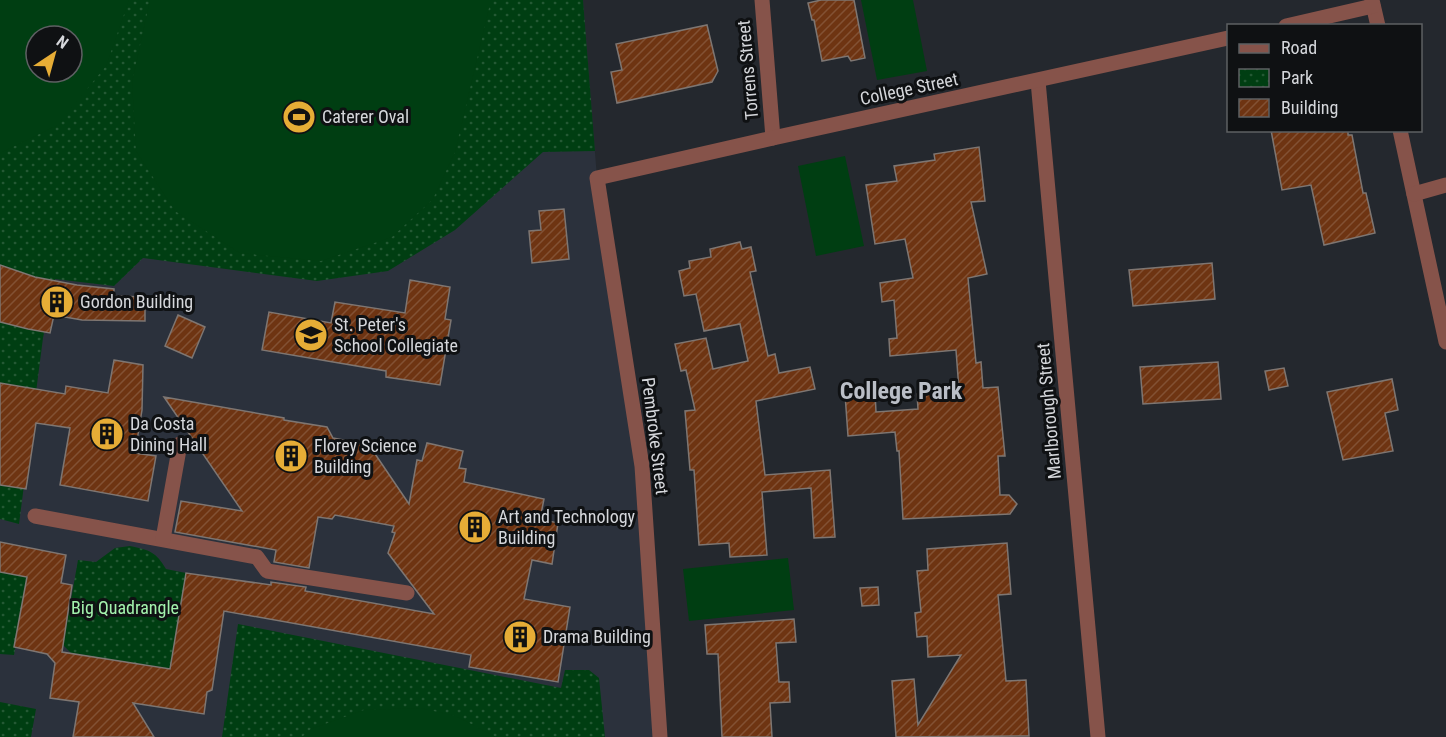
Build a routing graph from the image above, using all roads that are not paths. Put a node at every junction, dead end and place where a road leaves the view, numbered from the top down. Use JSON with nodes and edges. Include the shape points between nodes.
{"nodes":[{"id":1,"x":762,"y":0,"type":"edge"},
{"id":2,"x":1372,"y":3,"type":"edge"},
{"id":3,"x":1293,"y":24,"type":"edge"},
{"id":4,"x":1377,"y":24,"type":"edge"},
{"id":5,"x":1227,"y":38,"type":"edge"},
{"id":6,"x":1038,"y":81,"type":"junction"},
{"id":7,"x":1400,"y":132,"type":"edge"},
{"id":8,"x":773,"y":138,"type":"junction"},
{"id":9,"x":597,"y":178,"type":"joint"},
{"id":10,"x":1446,"y":185,"type":"edge"},
{"id":11,"x":1414,"y":194,"type":"junction"},
{"id":12,"x":1446,"y":342,"type":"edge"},
{"id":13,"x":180,"y":444,"type":"dead end"},
{"id":14,"x":35,"y":516,"type":"dead end"},
{"id":15,"x":163,"y":540,"type":"junction"},
{"id":16,"x":406,"y":593,"type":"dead end"},
{"id":17,"x":660,"y":737,"type":"edge"},
{"id":18,"x":1098,"y":737,"type":"edge"}],
"edges":[{"from":1,"to":8,"type":"street","name":"Torrens Street"},
{"from":2,"to":3,"type":"street"},
{"from":2,"to":4,"type":"street"},
{"from":5,"to":6,"type":"street","name":"College Street"},
{"from":6,"to":8,"type":"street","name":"College Street"},
{"from":6,"to":18,"type":"street","name":"Marlborough Street"},
{"from":7,"to":11,"type":"street"},
{"from":8,"to":9,"type":"street","name":"College Street"},
{"from":9,"to":17,"type":"street","name":"Pembroke Street","via":[[642,466]]},
{"from":10,"to":11,"type":"street"},
{"from":11,"to":12,"type":"street"},
{"from":13,"to":15,"type":"street"},
{"from":14,"to":15,"type":"street"},
{"from":15,"to":16,"type":"street","via":[[257,557],[267,571]]}]}
